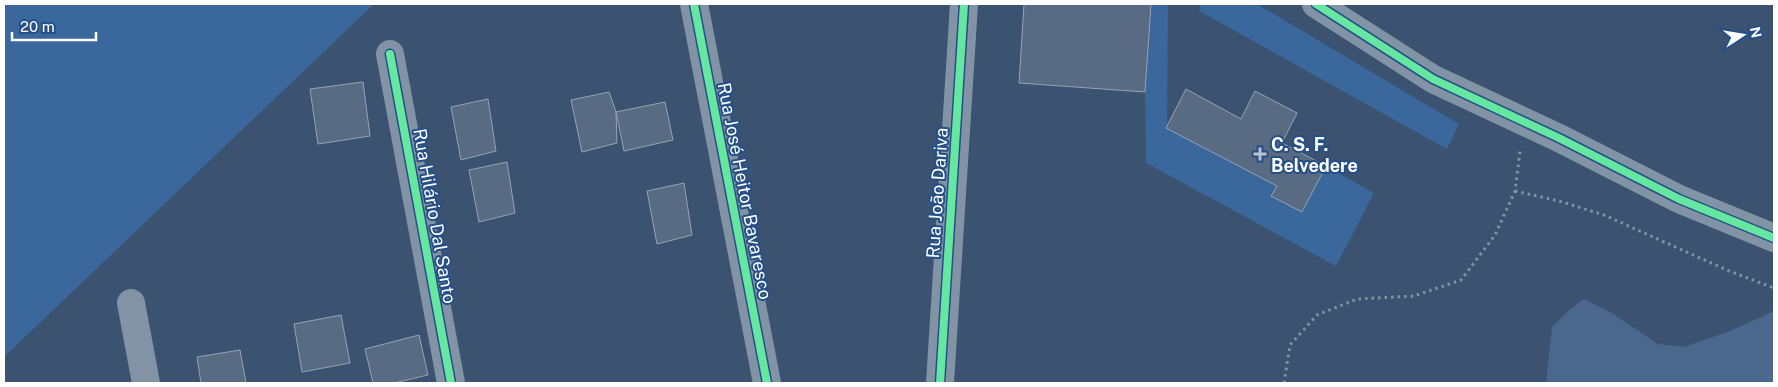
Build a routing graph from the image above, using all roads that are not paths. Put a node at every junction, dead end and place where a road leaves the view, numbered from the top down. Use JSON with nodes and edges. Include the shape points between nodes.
{"nodes":[{"id":1,"x":694,"y":4,"type":"edge"},
{"id":2,"x":964,"y":4,"type":"edge"},
{"id":3,"x":1316,"y":4,"type":"edge"},
{"id":4,"x":390,"y":54,"type":"dead end"},
{"id":5,"x":1774,"y":238,"type":"edge"},
{"id":6,"x":131,"y":303,"type":"dead end"},
{"id":7,"x":146,"y":383,"type":"edge"},
{"id":8,"x":451,"y":383,"type":"edge"},
{"id":9,"x":767,"y":383,"type":"edge"},
{"id":10,"x":940,"y":383,"type":"edge"}],
"edges":[{"from":1,"to":9,"type":"street","name":"Rua José Heitor Bavaresco"},
{"from":2,"to":10,"type":"street","name":"Rua João Dariva"},
{"from":3,"to":5,"type":"street","via":[[1433,79],[1679,199]]},
{"from":4,"to":8,"type":"street","name":"Rua Hilário Dal Santo"},
{"from":6,"to":7,"type":"street"}]}
